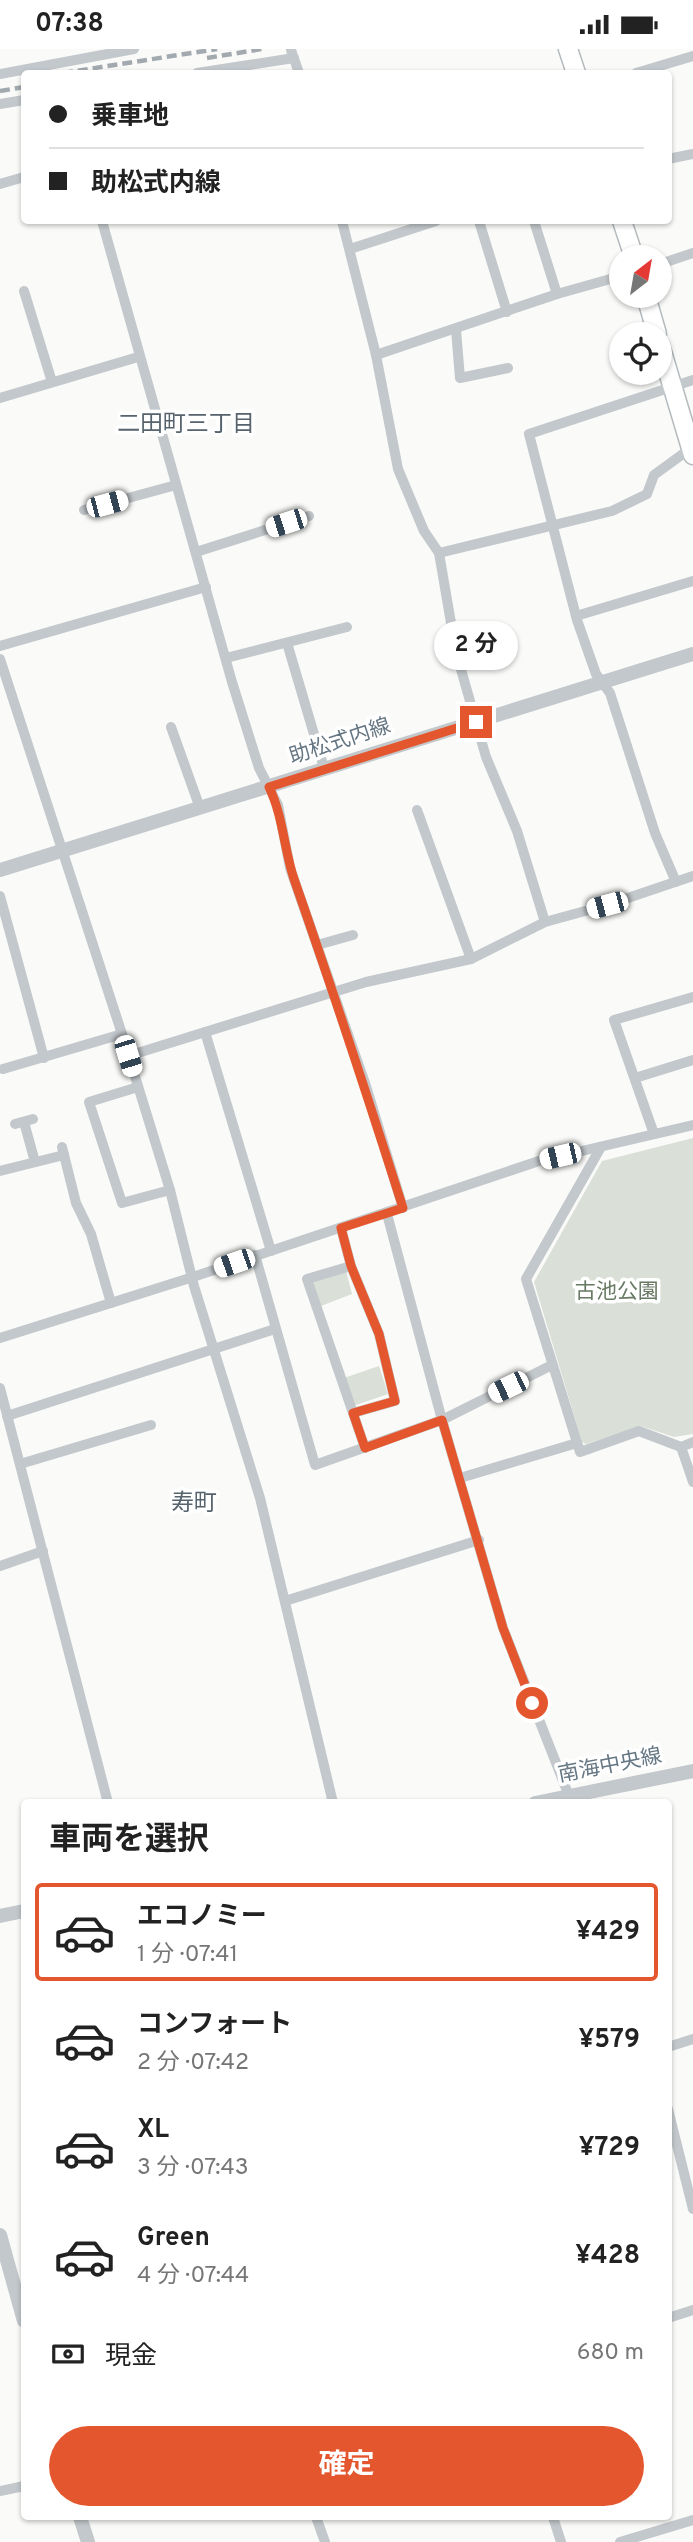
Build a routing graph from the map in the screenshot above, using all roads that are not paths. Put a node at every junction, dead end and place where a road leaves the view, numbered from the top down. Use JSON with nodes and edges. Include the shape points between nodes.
{"nodes":[{"id":1,"x":134,"y":49,"type":"edge"},
{"id":2,"x":568,"y":49,"type":"edge"},
{"id":3,"x":292,"y":54,"type":"edge"},
{"id":4,"x":693,"y":57,"type":"edge"},
{"id":5,"x":53,"y":69,"type":"edge"},
{"id":6,"x":212,"y":70,"type":"edge"},
{"id":7,"x":575,"y":70,"type":"edge"},
{"id":8,"x":647,"y":70,"type":"edge"},
{"id":9,"x":21,"y":72,"type":"edge"},
{"id":10,"x":0,"y":74,"type":"edge"},
{"id":11,"x":21,"y":100,"type":"edge"},
{"id":12,"x":0,"y":104,"type":"edge"},
{"id":13,"x":693,"y":154,"type":"edge"},
{"id":14,"x":672,"y":158,"type":"edge"},
{"id":15,"x":21,"y":178,"type":"edge"},
{"id":16,"x":0,"y":184,"type":"edge"},
{"id":17,"x":103,"y":224,"type":"edge"},
{"id":18,"x":343,"y":224,"type":"edge"},
{"id":19,"x":427,"y":224,"type":"edge"},
{"id":20,"x":480,"y":224,"type":"edge"},
{"id":21,"x":535,"y":224,"type":"edge"},
{"id":22,"x":623,"y":224,"type":"edge"},
{"id":23,"x":630,"y":245,"type":"edge"},
{"id":24,"x":350,"y":249,"type":"junction"},
{"id":25,"x":693,"y":253,"type":"edge"},
{"id":26,"x":672,"y":260,"type":"edge"},
{"id":27,"x":609,"y":279,"type":"edge"},
{"id":28,"x":24,"y":291,"type":"dead end"},
{"id":29,"x":557,"y":294,"type":"junction"},
{"id":30,"x":507,"y":312,"type":"junction"},
{"id":31,"x":456,"y":331,"type":"junction"},
{"id":32,"x":376,"y":355,"type":"junction"},
{"id":33,"x":138,"y":358,"type":"junction"},
{"id":34,"x":508,"y":368,"type":"dead end"},
{"id":35,"x":693,"y":380,"type":"edge"},
{"id":36,"x":52,"y":382,"type":"junction"},
{"id":37,"x":671,"y":386,"type":"junction"},
{"id":38,"x":0,"y":398,"type":"edge"},
{"id":39,"x":692,"y":452,"type":"edge"},
{"id":40,"x":176,"y":485,"type":"junction"},
{"id":41,"x":83,"y":510,"type":"dead end"},
{"id":42,"x":309,"y":516,"type":"dead end"},
{"id":43,"x":551,"y":528,"type":"junction"},
{"id":44,"x":196,"y":552,"type":"junction"},
{"id":45,"x":439,"y":554,"type":"junction"},
{"id":46,"x":693,"y":581,"type":"edge"},
{"id":47,"x":206,"y":587,"type":"junction"},
{"id":48,"x":576,"y":616,"type":"junction"},
{"id":49,"x":347,"y":627,"type":"dead end"},
{"id":50,"x":287,"y":642,"type":"junction"},
{"id":51,"x":0,"y":646,"type":"edge"},
{"id":52,"x":693,"y":655,"type":"edge"},
{"id":53,"x":226,"y":658,"type":"junction"},
{"id":54,"x":0,"y":659,"type":"edge"},
{"id":55,"x":601,"y":683,"type":"junction"},
{"id":56,"x":476,"y":722,"type":"junction"},
{"id":57,"x":171,"y":727,"type":"dead end"},
{"id":58,"x":324,"y":768,"type":"junction"},
{"id":59,"x":269,"y":787,"type":"junction"},
{"id":60,"x":200,"y":808,"type":"junction"},
{"id":61,"x":417,"y":810,"type":"dead end"},
{"id":62,"x":62,"y":850,"type":"junction"},
{"id":63,"x":0,"y":870,"type":"edge"},
{"id":64,"x":693,"y":876,"type":"edge"},
{"id":65,"x":676,"y":882,"type":"junction"},
{"id":66,"x":0,"y":896,"type":"edge"},
{"id":67,"x":545,"y":922,"type":"junction"},
{"id":68,"x":353,"y":935,"type":"dead end"},
{"id":69,"x":317,"y":945,"type":"junction"},
{"id":70,"x":471,"y":959,"type":"junction"},
{"id":71,"x":333,"y":992,"type":"junction"},
{"id":72,"x":693,"y":997,"type":"edge"},
{"id":73,"x":205,"y":1032,"type":"junction"},
{"id":74,"x":122,"y":1034,"type":"junction"},
{"id":75,"x":128,"y":1056,"type":"junction"},
{"id":76,"x":44,"y":1058,"type":"junction"},
{"id":77,"x":693,"y":1060,"type":"edge"},
{"id":78,"x":3,"y":1069,"type":"dead end"},
{"id":79,"x":635,"y":1078,"type":"junction"},
{"id":80,"x":138,"y":1087,"type":"junction"},
{"id":81,"x":24,"y":1122,"type":"dead end"},
{"id":82,"x":693,"y":1125,"type":"edge"},
{"id":83,"x":654,"y":1134,"type":"junction"},
{"id":84,"x":601,"y":1147,"type":"junction"},
{"id":85,"x":35,"y":1162,"type":"junction"},
{"id":86,"x":0,"y":1171,"type":"edge"},
{"id":87,"x":170,"y":1190,"type":"junction"},
{"id":88,"x":403,"y":1208,"type":"junction"},
{"id":89,"x":387,"y":1214,"type":"junction"},
{"id":90,"x":341,"y":1228,"type":"junction"},
{"id":91,"x":271,"y":1251,"type":"junction"},
{"id":92,"x":255,"y":1255,"type":"junction"},
{"id":93,"x":351,"y":1266,"type":"junction"},
{"id":94,"x":193,"y":1277,"type":"junction"},
{"id":95,"x":111,"y":1303,"type":"junction"},
{"id":96,"x":275,"y":1329,"type":"junction"},
{"id":97,"x":0,"y":1338,"type":"edge"},
{"id":98,"x":214,"y":1349,"type":"junction"},
{"id":99,"x":552,"y":1365,"type":"junction"},
{"id":100,"x":0,"y":1388,"type":"edge"},
{"id":101,"x":353,"y":1413,"type":"junction"},
{"id":102,"x":7,"y":1416,"type":"junction"},
{"id":103,"x":442,"y":1420,"type":"junction"},
{"id":104,"x":151,"y":1425,"type":"dead end"},
{"id":105,"x":693,"y":1442,"type":"edge"},
{"id":106,"x":577,"y":1443,"type":"junction"},
{"id":107,"x":681,"y":1447,"type":"junction"},
{"id":108,"x":365,"y":1448,"type":"junction"},
{"id":109,"x":20,"y":1464,"type":"junction"},
{"id":110,"x":460,"y":1478,"type":"junction"},
{"id":111,"x":693,"y":1482,"type":"edge"},
{"id":112,"x":479,"y":1540,"type":"junction"},
{"id":113,"x":43,"y":1551,"type":"junction"},
{"id":114,"x":0,"y":1566,"type":"edge"},
{"id":115,"x":285,"y":1601,"type":"junction"},
{"id":116,"x":693,"y":1771,"type":"edge"},
{"id":117,"x":106,"y":1799,"type":"edge"},
{"id":118,"x":332,"y":1799,"type":"edge"},
{"id":119,"x":570,"y":1799,"type":"edge"},
{"id":120,"x":21,"y":1912,"type":"edge"},
{"id":121,"x":0,"y":1916,"type":"edge"},
{"id":122,"x":693,"y":2039,"type":"edge"},
{"id":123,"x":672,"y":2046,"type":"edge"},
{"id":124,"x":672,"y":2125,"type":"edge"},
{"id":125,"x":693,"y":2209,"type":"edge"},
{"id":126,"x":0,"y":2235,"type":"edge"},
{"id":127,"x":21,"y":2310,"type":"edge"},
{"id":128,"x":693,"y":2311,"type":"edge"},
{"id":129,"x":672,"y":2317,"type":"edge"},
{"id":130,"x":21,"y":2487,"type":"edge"},
{"id":131,"x":0,"y":2491,"type":"edge"},
{"id":132,"x":81,"y":2520,"type":"edge"},
{"id":133,"x":317,"y":2520,"type":"edge"},
{"id":134,"x":554,"y":2520,"type":"edge"},
{"id":135,"x":693,"y":2520,"type":"edge"},
{"id":136,"x":648,"y":2538,"type":"edge"},
{"id":137,"x":88,"y":2542,"type":"edge"},
{"id":138,"x":325,"y":2542,"type":"edge"},
{"id":139,"x":561,"y":2542,"type":"edge"},
{"id":140,"x":620,"y":2542,"type":"edge"}],
"edges":[{"from":1,"to":5,"type":"street"},
{"from":2,"to":7,"type":"main road"},
{"from":3,"to":6,"type":"street"},
{"from":4,"to":8,"type":"street"},
{"from":9,"to":10,"type":"street"},
{"from":11,"to":12,"type":"street"},
{"from":13,"to":14,"type":"street"},
{"from":15,"to":16,"type":"street"},
{"from":17,"to":33,"type":"street"},
{"from":18,"to":24,"type":"street"},
{"from":19,"to":24,"type":"street"},
{"from":20,"to":30,"type":"street"},
{"from":21,"to":29,"type":"street"},
{"from":22,"to":23,"type":"main road"},
{"from":24,"to":32,"type":"street"},
{"from":25,"to":26,"type":"street"},
{"from":27,"to":29,"type":"street"},
{"from":28,"to":36,"type":"street"},
{"from":29,"to":30,"type":"street"},
{"from":30,"to":31,"type":"street"},
{"from":31,"to":32,"type":"street"},
{"from":31,"to":34,"type":"street","via":[[460,378]]},
{"from":32,"to":45,"type":"street","via":[[398,469],[424,531]]},
{"from":33,"to":36,"type":"street"},
{"from":33,"to":40,"type":"street"},
{"from":35,"to":37,"type":"street"},
{"from":36,"to":38,"type":"street"},
{"from":37,"to":39,"type":"main road"},
{"from":37,"to":43,"type":"street","via":[[529,434]]},
{"from":39,"to":43,"type":"street","via":[[653,475],[647,495],[612,511]]},
{"from":40,"to":41,"type":"street"},
{"from":40,"to":44,"type":"street"},
{"from":42,"to":44,"type":"street"},
{"from":43,"to":45,"type":"street"},
{"from":43,"to":48,"type":"street"},
{"from":44,"to":47,"type":"street"},
{"from":45,"to":56,"type":"street","via":[[456,652]]},
{"from":46,"to":48,"type":"street"},
{"from":47,"to":51,"type":"street"},
{"from":47,"to":53,"type":"street"},
{"from":48,"to":55,"type":"street"},
{"from":49,"to":50,"type":"street"},
{"from":50,"to":53,"type":"street"},
{"from":50,"to":58,"type":"street"},
{"from":52,"to":55,"type":"street","name":"助松式内線"},
{"from":53,"to":59,"type":"street"},
{"from":54,"to":62,"type":"street"},
{"from":55,"to":56,"type":"street","name":"助松式内線"},
{"from":55,"to":65,"type":"street","via":[[610,693],[655,833]]},
{"from":56,"to":58,"type":"street","name":"助松式内線"},
{"from":56,"to":67,"type":"street"},
{"from":57,"to":60,"type":"street"},
{"from":58,"to":59,"type":"street","name":"助松式内線"},
{"from":59,"to":60,"type":"street","name":"助松式内線"},
{"from":59,"to":69,"type":"street"},
{"from":60,"to":62,"type":"street","name":"助松式内線"},
{"from":61,"to":70,"type":"street"},
{"from":62,"to":63,"type":"street","name":"助松式内線"},
{"from":62,"to":74,"type":"street"},
{"from":64,"to":65,"type":"street"},
{"from":65,"to":67,"type":"street"},
{"from":66,"to":76,"type":"street"},
{"from":67,"to":70,"type":"street"},
{"from":68,"to":69,"type":"street"},
{"from":69,"to":71,"type":"street"},
{"from":70,"to":71,"type":"street"},
{"from":71,"to":73,"type":"street"},
{"from":71,"to":88,"type":"street"},
{"from":72,"to":79,"type":"street","via":[[614,1020]]},
{"from":73,"to":75,"type":"street"},
{"from":73,"to":91,"type":"street"},
{"from":74,"to":75,"type":"street"},
{"from":74,"to":76,"type":"street"},
{"from":75,"to":80,"type":"street"},
{"from":76,"to":78,"type":"street"},
{"from":77,"to":79,"type":"street"},
{"from":79,"to":83,"type":"street"},
{"from":80,"to":87,"type":"street"},
{"from":80,"to":87,"type":"street","via":[[89,1102],[122,1203]]},
{"from":81,"to":85,"type":"street"},
{"from":82,"to":83,"type":"street"},
{"from":83,"to":84,"type":"street"},
{"from":84,"to":88,"type":"street","via":[[539,1161]]},
{"from":84,"to":99,"type":"street","via":[[526,1279]]},
{"from":85,"to":86,"type":"street"},
{"from":85,"to":95,"type":"street","via":[[63,1151]]},
{"from":87,"to":94,"type":"street"},
{"from":88,"to":89,"type":"street"},
{"from":89,"to":90,"type":"street"},
{"from":89,"to":103,"type":"street"},
{"from":90,"to":91,"type":"street"},
{"from":90,"to":93,"type":"street"},
{"from":91,"to":92,"type":"street"},
{"from":92,"to":94,"type":"street"},
{"from":92,"to":96,"type":"street"},
{"from":93,"to":101,"type":"street","via":[[379,1334],[395,1401]]},
{"from":93,"to":101,"type":"street","via":[[307,1279]]},
{"from":94,"to":95,"type":"street"},
{"from":94,"to":98,"type":"street"},
{"from":95,"to":97,"type":"street"},
{"from":96,"to":98,"type":"street"},
{"from":96,"to":108,"type":"street","via":[[315,1465]]},
{"from":98,"to":102,"type":"street"},
{"from":98,"to":115,"type":"street","via":[[260,1498]]},
{"from":99,"to":103,"type":"street"},
{"from":99,"to":106,"type":"street"},
{"from":100,"to":102,"type":"street"},
{"from":101,"to":108,"type":"street"},
{"from":102,"to":109,"type":"street"},
{"from":103,"to":108,"type":"street"},
{"from":103,"to":110,"type":"street"},
{"from":104,"to":109,"type":"street"},
{"from":105,"to":107,"type":"street"},
{"from":106,"to":107,"type":"street","via":[[580,1452],[639,1431]]},
{"from":106,"to":110,"type":"street"},
{"from":107,"to":111,"type":"street"},
{"from":109,"to":113,"type":"street"},
{"from":110,"to":112,"type":"street"},
{"from":112,"to":115,"type":"street"},
{"from":112,"to":119,"type":"street","via":[[503,1628]]},
{"from":113,"to":114,"type":"street"},
{"from":113,"to":117,"type":"street"},
{"from":115,"to":118,"type":"street"},
{"from":116,"to":119,"type":"street","name":"南海中央線"},
{"from":120,"to":121,"type":"street"},
{"from":122,"to":123,"type":"street"},
{"from":124,"to":125,"type":"street"},
{"from":126,"to":127,"type":"street"},
{"from":128,"to":129,"type":"street"},
{"from":130,"to":131,"type":"street"},
{"from":132,"to":137,"type":"street"},
{"from":133,"to":138,"type":"street"},
{"from":134,"to":139,"type":"street"},
{"from":135,"to":136,"type":"street"},
{"from":136,"to":140,"type":"street"}]}
